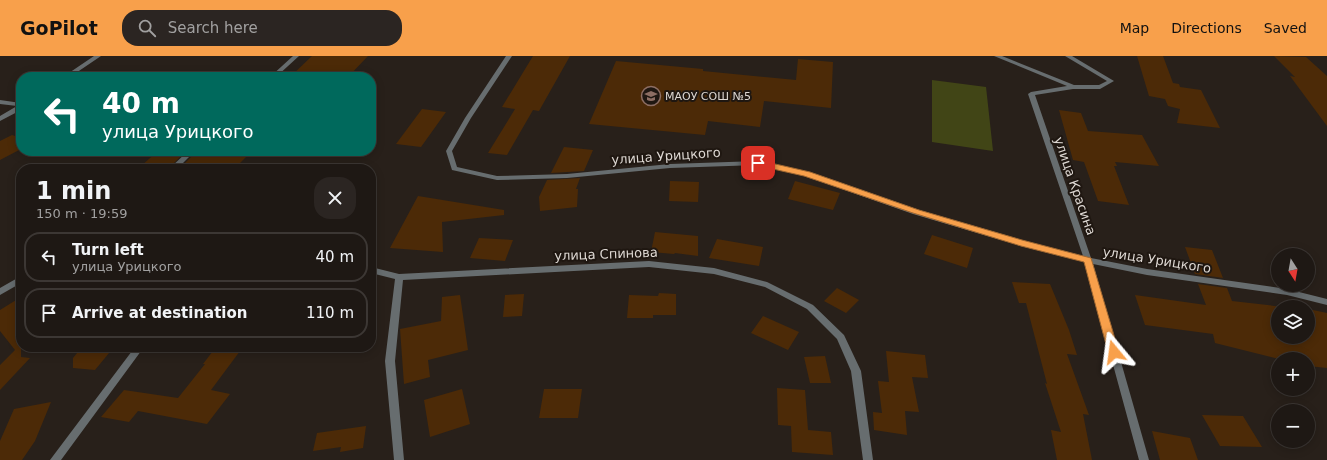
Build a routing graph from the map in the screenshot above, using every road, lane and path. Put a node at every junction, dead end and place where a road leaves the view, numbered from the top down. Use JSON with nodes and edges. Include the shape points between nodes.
{"nodes":[{"id":1,"x":98,"y":56,"type":"edge"},
{"id":2,"x":296,"y":56,"type":"edge"},
{"id":3,"x":509,"y":56,"type":"edge"},
{"id":4,"x":997,"y":56,"type":"edge"},
{"id":5,"x":1068,"y":56,"type":"edge"},
{"id":6,"x":74,"y":72,"type":"edge"},
{"id":7,"x":278,"y":72,"type":"edge"},
{"id":8,"x":1073,"y":87,"type":"junction"},
{"id":9,"x":0,"y":102,"type":"edge"},
{"id":10,"x":16,"y":105,"type":"edge"},
{"id":11,"x":16,"y":109,"type":"edge"},
{"id":12,"x":0,"y":120,"type":"edge"},
{"id":13,"x":187,"y":156,"type":"edge"},
{"id":14,"x":178,"y":164,"type":"edge"},
{"id":15,"x":1088,"y":260,"type":"junction"},
{"id":16,"x":376,"y":271,"type":"edge"},
{"id":17,"x":399,"y":277,"type":"junction"},
{"id":18,"x":16,"y":281,"type":"edge"},
{"id":19,"x":0,"y":292,"type":"edge"},
{"id":20,"x":1327,"y":302,"type":"edge"},
{"id":21,"x":136,"y":352,"type":"edge"},
{"id":22,"x":54,"y":460,"type":"edge"},
{"id":23,"x":399,"y":460,"type":"edge"},
{"id":24,"x":868,"y":460,"type":"edge"},
{"id":25,"x":1144,"y":460,"type":"edge"}],
"edges":[{"from":1,"to":6,"type":"street"},
{"from":2,"to":7,"type":"street"},
{"from":3,"to":15,"type":"street","name":"улица Урицкого","via":[[449,151],[454,168],[497,178],[567,176],[670,166],[758,163],[807,174],[923,214]]},
{"from":4,"to":8,"type":"street"},
{"from":5,"to":8,"type":"street","name":"улица Красина","via":[[1111,81],[1100,87]]},
{"from":8,"to":15,"type":"street","name":"улица Красина","via":[[1031,94]]},
{"from":9,"to":10,"type":"street"},
{"from":11,"to":12,"type":"street"},
{"from":13,"to":14,"type":"street"},
{"from":15,"to":20,"type":"street","name":"улица Урицкого","via":[[1147,272],[1287,292]]},
{"from":15,"to":25,"type":"street","name":"улица Красина"},
{"from":16,"to":17,"type":"street","name":"улица Спинова"},
{"from":17,"to":23,"type":"street","via":[[390,361]]},
{"from":17,"to":24,"type":"street","name":"улица Спинова","via":[[649,264],[714,271],[767,285],[810,307],[842,337],[856,371]]},
{"from":18,"to":19,"type":"street"},
{"from":21,"to":22,"type":"street"}]}
